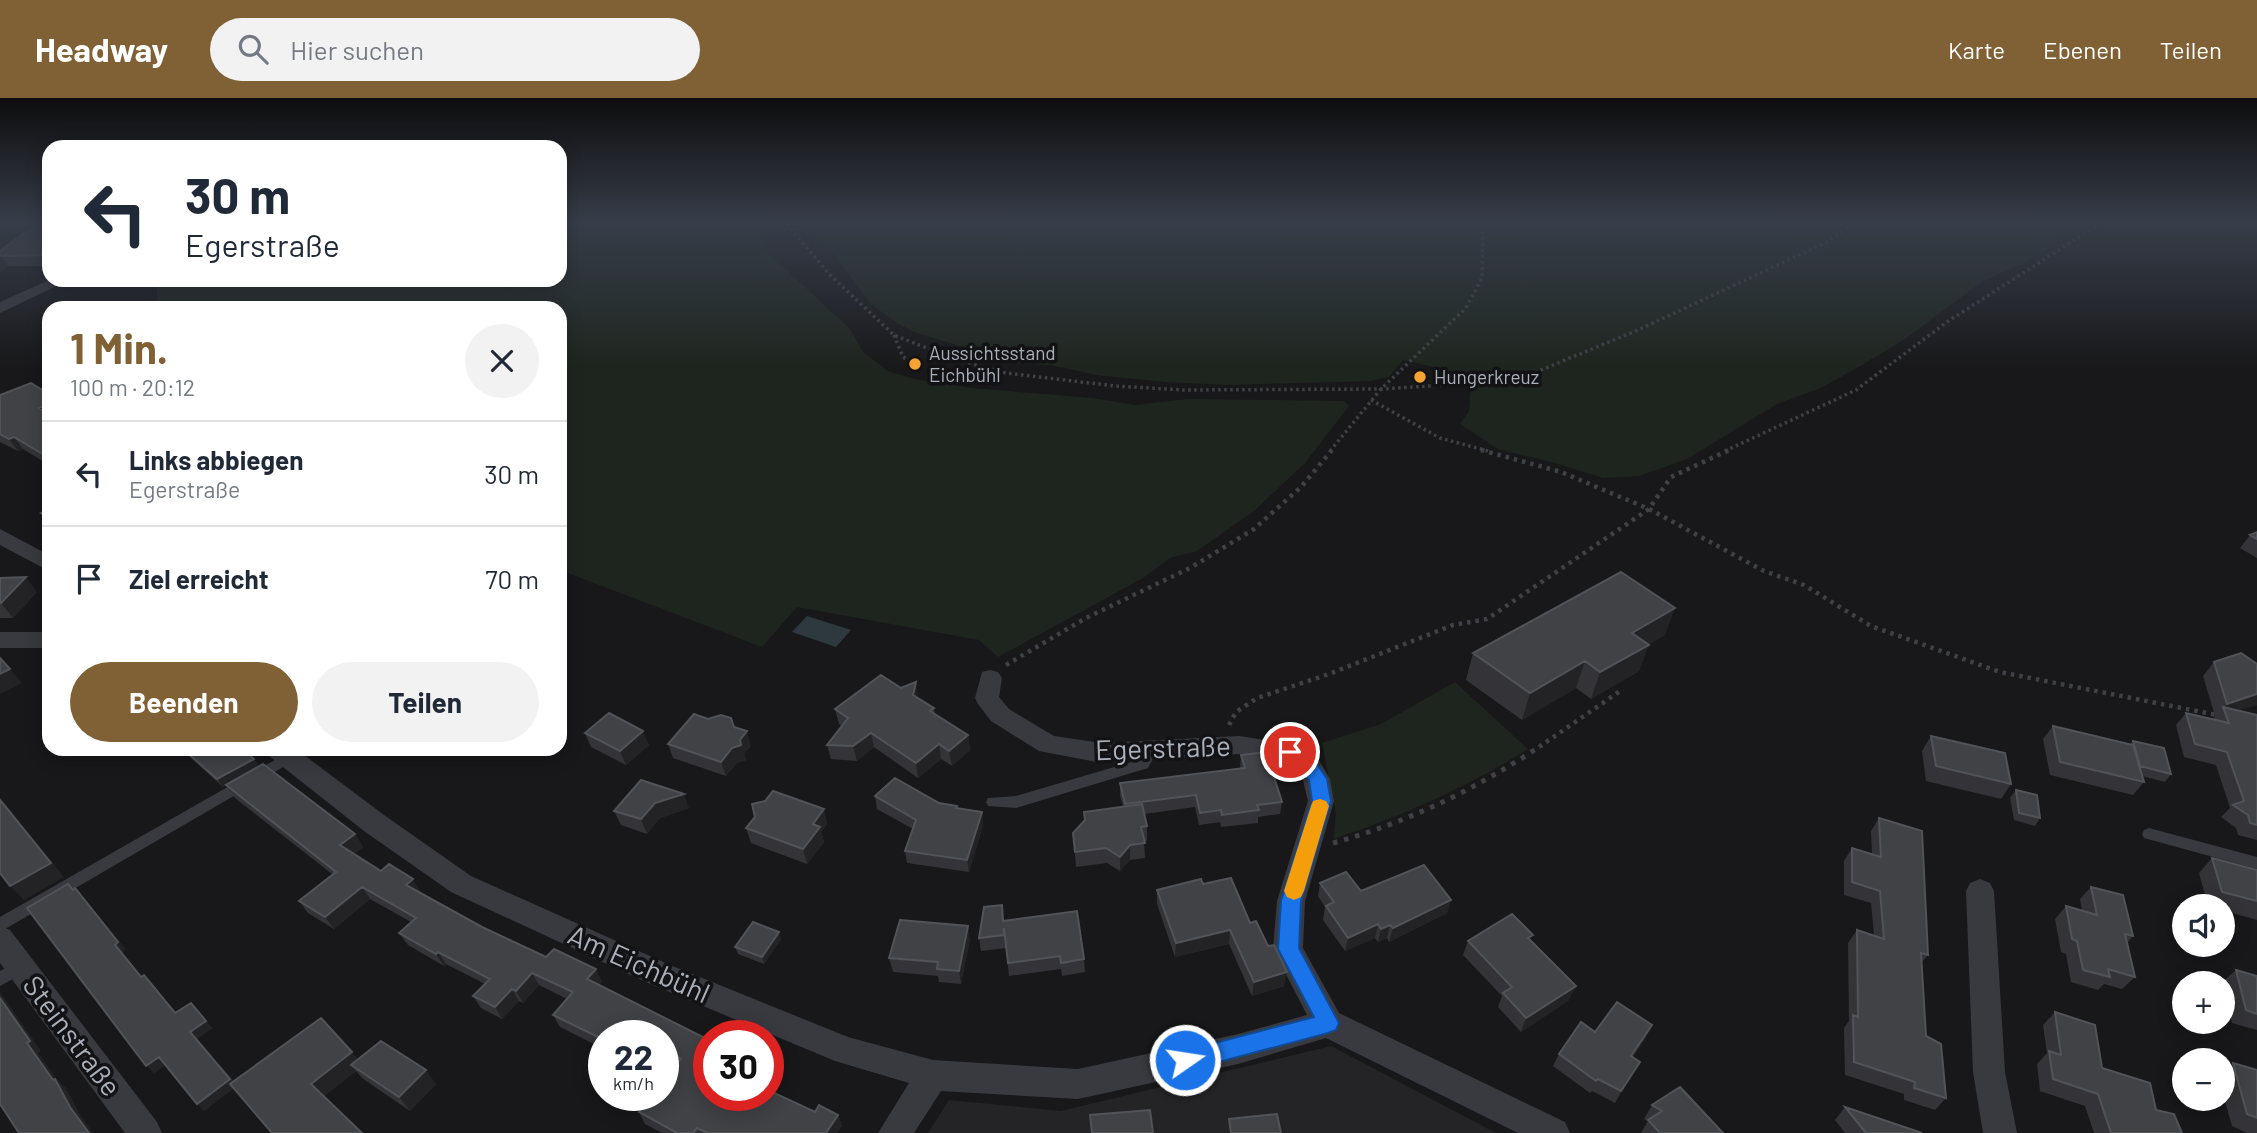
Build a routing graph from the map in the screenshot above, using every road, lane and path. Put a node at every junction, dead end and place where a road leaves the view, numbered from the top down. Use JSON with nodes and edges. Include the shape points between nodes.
{"nodes":[{"id":1,"x":828,"y":272,"type":"edge"},
{"id":2,"x":1482,"y":272,"type":"edge"},
{"id":3,"x":1762,"y":272,"type":"edge"},
{"id":4,"x":2024,"y":272,"type":"edge"},
{"id":5,"x":46,"y":287,"type":"edge"},
{"id":6,"x":0,"y":308,"type":"edge"},
{"id":7,"x":894,"y":335,"type":"junction"},
{"id":8,"x":915,"y":364,"type":"dead end"},
{"id":9,"x":1381,"y":389,"type":"junction"},
{"id":10,"x":1371,"y":400,"type":"junction"},
{"id":11,"x":1649,"y":509,"type":"junction"},
{"id":12,"x":0,"y":536,"type":"edge"},
{"id":13,"x":42,"y":560,"type":"edge"},
{"id":14,"x":0,"y":640,"type":"edge"},
{"id":15,"x":42,"y":640,"type":"edge"},
{"id":16,"x":990,"y":678,"type":"joint"},
{"id":17,"x":1623,"y":689,"type":"dead end"},
{"id":18,"x":2231,"y":718,"type":"edge"},
{"id":19,"x":1218,"y":746,"type":"junction"},
{"id":20,"x":1150,"y":751,"type":"junction"},
{"id":21,"x":279,"y":756,"type":"edge"},
{"id":22,"x":285,"y":756,"type":"edge"},
{"id":23,"x":993,"y":802,"type":"dead end"},
{"id":24,"x":2149,"y":834,"type":"dead end"},
{"id":25,"x":1308,"y":849,"type":"junction"},
{"id":26,"x":2257,"y":863,"type":"edge"},
{"id":27,"x":1980,"y":891,"type":"dead end"},
{"id":28,"x":0,"y":925,"type":"edge"},
{"id":29,"x":0,"y":939,"type":"edge"},
{"id":30,"x":10,"y":973,"type":"edge"},
{"id":31,"x":1328,"y":1023,"type":"junction"},
{"id":32,"x":933,"y":1075,"type":"junction"},
{"id":33,"x":145,"y":1133,"type":"edge"},
{"id":34,"x":895,"y":1133,"type":"edge"},
{"id":35,"x":1553,"y":1133,"type":"edge"},
{"id":36,"x":2000,"y":1133,"type":"edge"}],
"edges":[{"from":1,"to":7,"type":"path"},
{"from":2,"to":9,"type":"path","via":[[1466,308]]},
{"from":3,"to":9,"type":"path","via":[[1536,372],[1462,384]]},
{"from":4,"to":11,"type":"path","via":[[1947,322],[1856,390],[1671,477]]},
{"from":5,"to":6,"type":"street"},
{"from":7,"to":8,"type":"path","via":[[903,357]]},
{"from":7,"to":9,"type":"path","via":[[1006,373],[1115,386]]},
{"from":9,"to":10,"type":"path"},
{"from":10,"to":11,"type":"path","via":[[1440,438],[1561,472]]},
{"from":10,"to":16,"type":"path","via":[[1301,487],[1254,529],[1190,568],[1048,638]]},
{"from":11,"to":18,"type":"path","via":[[1764,571],[1804,585],[1871,626],[2000,672]]},
{"from":11,"to":19,"type":"path","via":[[1487,619],[1453,625],[1256,698],[1236,712]]},
{"from":12,"to":13,"type":"street"},
{"from":14,"to":15,"type":"street"},
{"from":16,"to":20,"type":"street","name":"Egerstraße","via":[[987,698],[1000,715],[1048,744],[1101,753]]},
{"from":17,"to":25,"type":"path","via":[[1475,789],[1355,838]]},
{"from":19,"to":20,"type":"street","name":"Egerstraße"},
{"from":19,"to":25,"type":"street","name":"Egerstraße","via":[[1290,752],[1311,769],[1318,779],[1321,801]]},
{"from":20,"to":23,"type":"lane","via":[[1143,764],[1016,802]]},
{"from":21,"to":28,"type":"lane"},
{"from":22,"to":32,"type":"street","name":"Am Eichbühl","via":[[461,884],[659,974],[846,1051]]},
{"from":24,"to":26,"type":"lane"},
{"from":25,"to":31,"type":"street","name":"Egerstraße","via":[[1291,901],[1288,949]]},
{"from":27,"to":36,"type":"street","via":[[1990,1072]]},
{"from":29,"to":30,"type":"street","name":"Steinstraße"},
{"from":30,"to":33,"type":"street","name":"Steinstraße"},
{"from":31,"to":32,"type":"street","name":"Am Eichbühl","via":[[1238,1049],[1078,1084]]},
{"from":31,"to":35,"type":"street"},
{"from":32,"to":34,"type":"street"}]}
